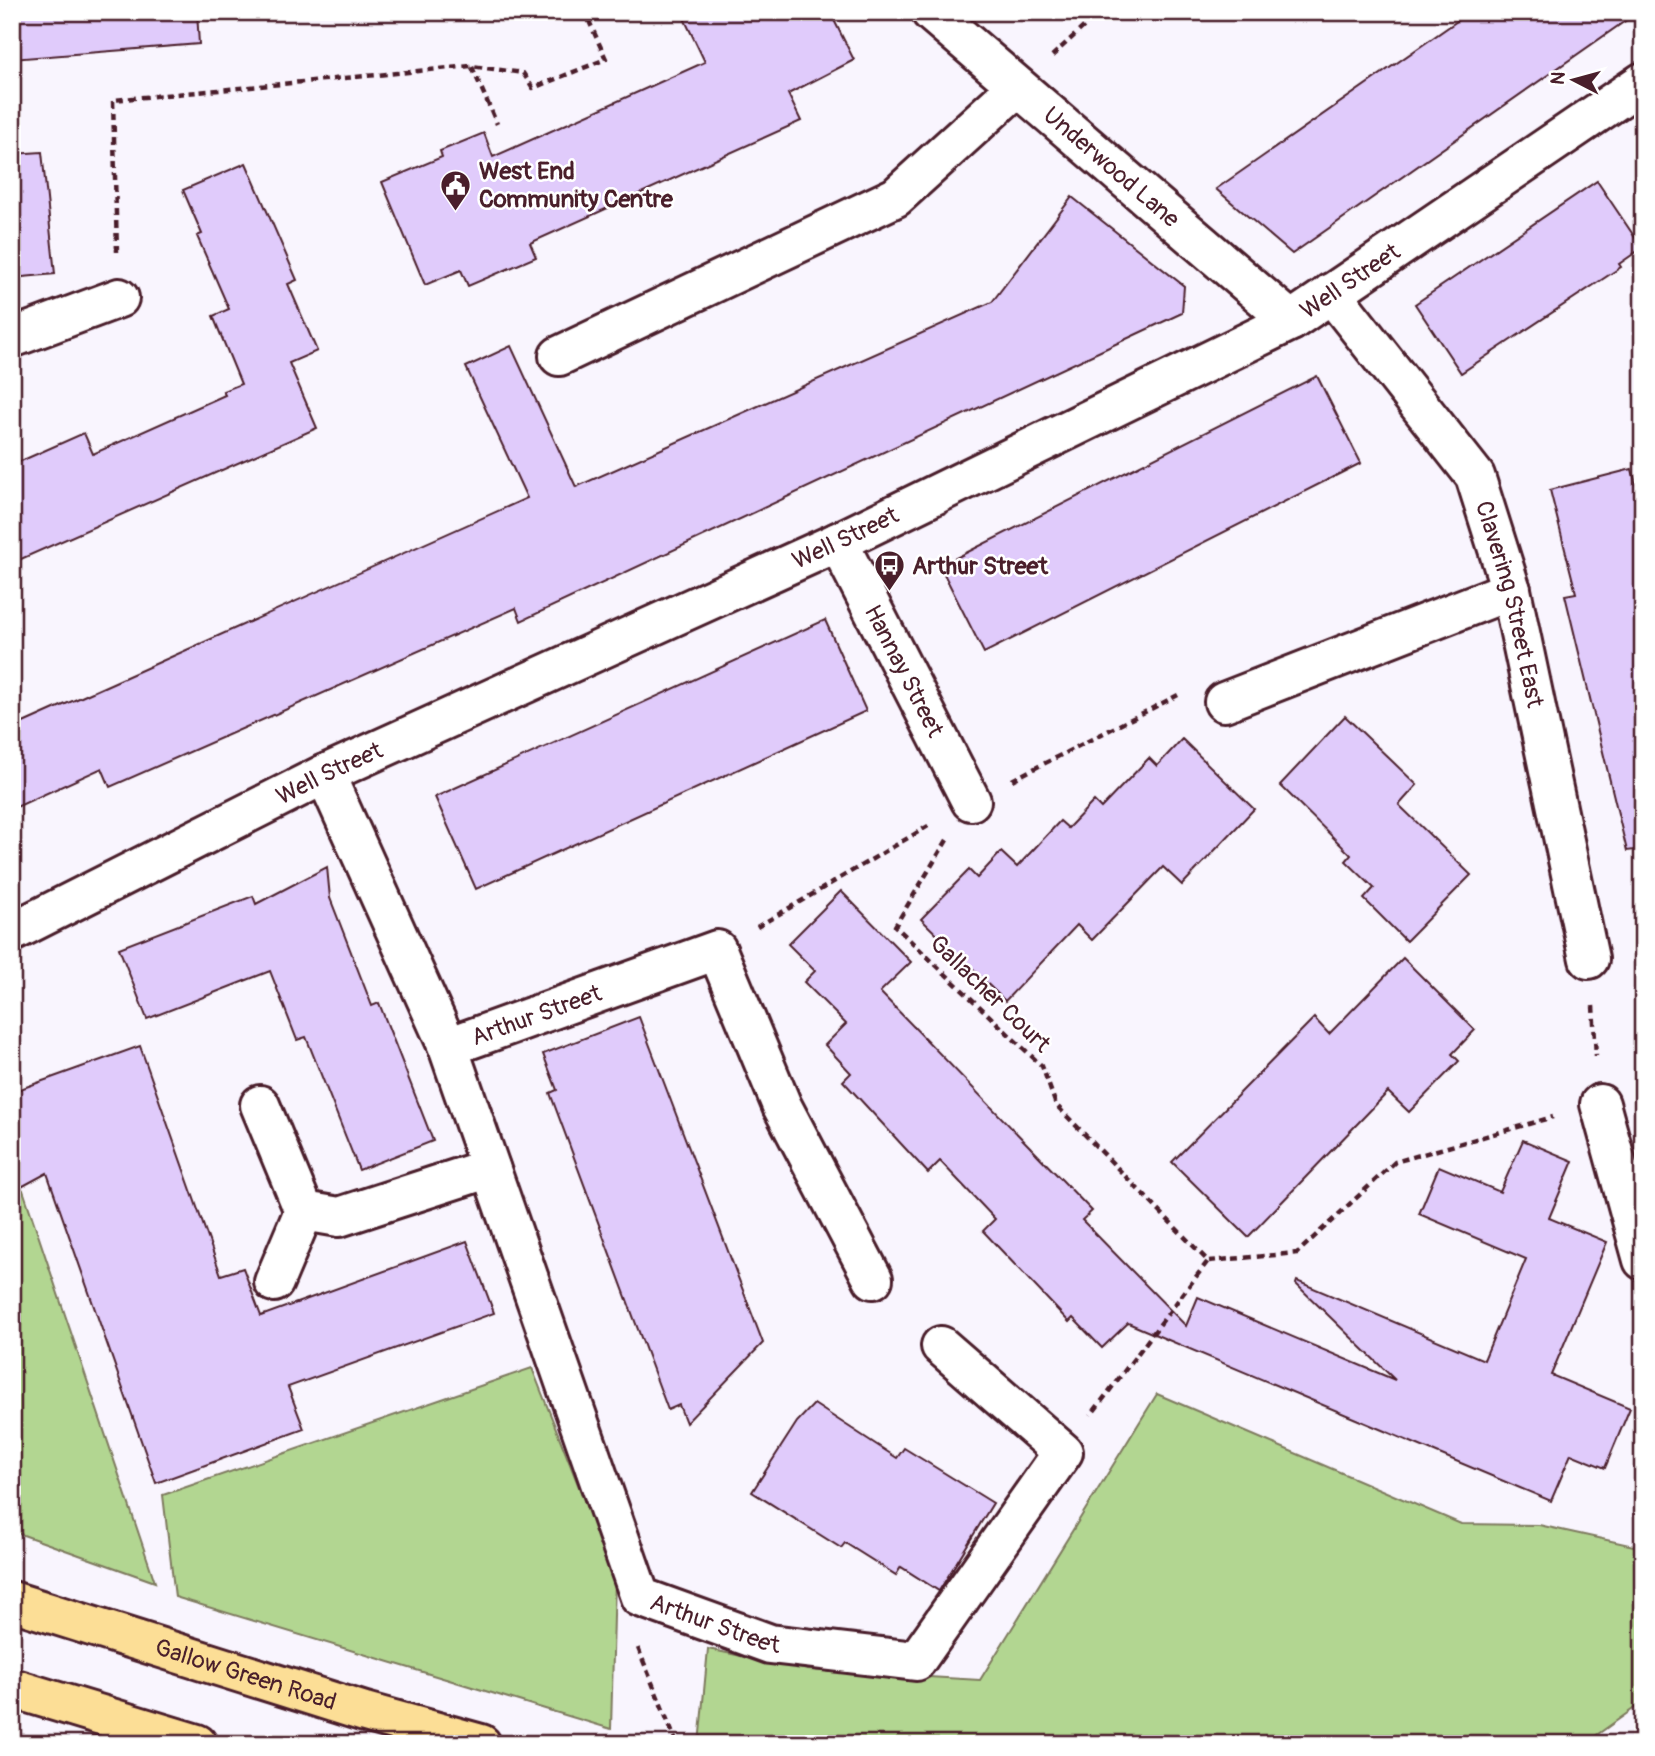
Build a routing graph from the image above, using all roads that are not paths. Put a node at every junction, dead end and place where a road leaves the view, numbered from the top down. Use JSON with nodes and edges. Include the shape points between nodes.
{"nodes":[{"id":1,"x":931,"y":12,"type":"edge"},
{"id":2,"x":1643,"y":82,"type":"edge"},
{"id":3,"x":1017,"y":87,"type":"junction"},
{"id":4,"x":1331,"y":293,"type":"junction"},
{"id":5,"x":118,"y":298,"type":"road end"},
{"id":6,"x":1291,"y":321,"type":"junction"},
{"id":7,"x":12,"y":338,"type":"edge"},
{"id":8,"x":559,"y":356,"type":"dead end"},
{"id":9,"x":838,"y":542,"type":"junction"},
{"id":10,"x":1511,"y":590,"type":"junction"},
{"id":11,"x":1224,"y":702,"type":"dead end"},
{"id":12,"x":325,"y":774,"type":"junction"},
{"id":13,"x":971,"y":801,"type":"road end"},
{"id":14,"x":12,"y":932,"type":"edge"},
{"id":15,"x":1589,"y":959,"type":"road end"},
{"id":16,"x":448,"y":1047,"type":"junction"},
{"id":17,"x":1600,"y":1104,"type":"road end"},
{"id":18,"x":260,"y":1105,"type":"dead end"},
{"id":19,"x":490,"y":1168,"type":"junction"},
{"id":20,"x":304,"y":1211,"type":"junction"},
{"id":21,"x":1643,"y":1260,"type":"edge"},
{"id":22,"x":873,"y":1279,"type":"dead end"},
{"id":23,"x":274,"y":1282,"type":"dead end"},
{"id":24,"x":941,"y":1346,"type":"dead end"},
{"id":25,"x":12,"y":1601,"type":"edge"},
{"id":26,"x":12,"y":1688,"type":"edge"},
{"id":27,"x":197,"y":1744,"type":"edge"},
{"id":28,"x":481,"y":1744,"type":"edge"}],
"edges":[{"from":1,"to":3,"type":"street","name":"Underwood Lane"},
{"from":2,"to":4,"type":"street","name":"Well Street"},
{"from":3,"to":6,"type":"street","name":"Underwood Lane"},
{"from":3,"to":8,"type":"street","via":[[896,197]]},
{"from":4,"to":6,"type":"street","name":"Well Street"},
{"from":4,"to":10,"type":"street","name":"Clavering Street East","via":[[1475,476]]},
{"from":5,"to":7,"type":"street"},
{"from":6,"to":9,"type":"street","name":"Well Street"},
{"from":9,"to":12,"type":"street","name":"Well Street"},
{"from":9,"to":13,"type":"street","name":"Hannay Street"},
{"from":10,"to":11,"type":"street"},
{"from":10,"to":15,"type":"street","name":"Clavering Street East"},
{"from":12,"to":14,"type":"street","name":"Well Street"},
{"from":12,"to":16,"type":"street","name":"Arthur Street"},
{"from":16,"to":19,"type":"street","name":"Arthur Street"},
{"from":16,"to":22,"type":"street","name":"Arthur Street","via":[[717,950],[782,1106]]},
{"from":17,"to":21,"type":"street"},
{"from":18,"to":20,"type":"street"},
{"from":19,"to":20,"type":"street","via":[[340,1217]]},
{"from":19,"to":24,"type":"street","name":"Arthur Street","via":[[640,1597],[770,1644],[916,1661],[1063,1452]]},
{"from":20,"to":23,"type":"street"},
{"from":25,"to":28,"type":"main road","name":"Gallow Green Road"},
{"from":26,"to":27,"type":"main road"}]}
